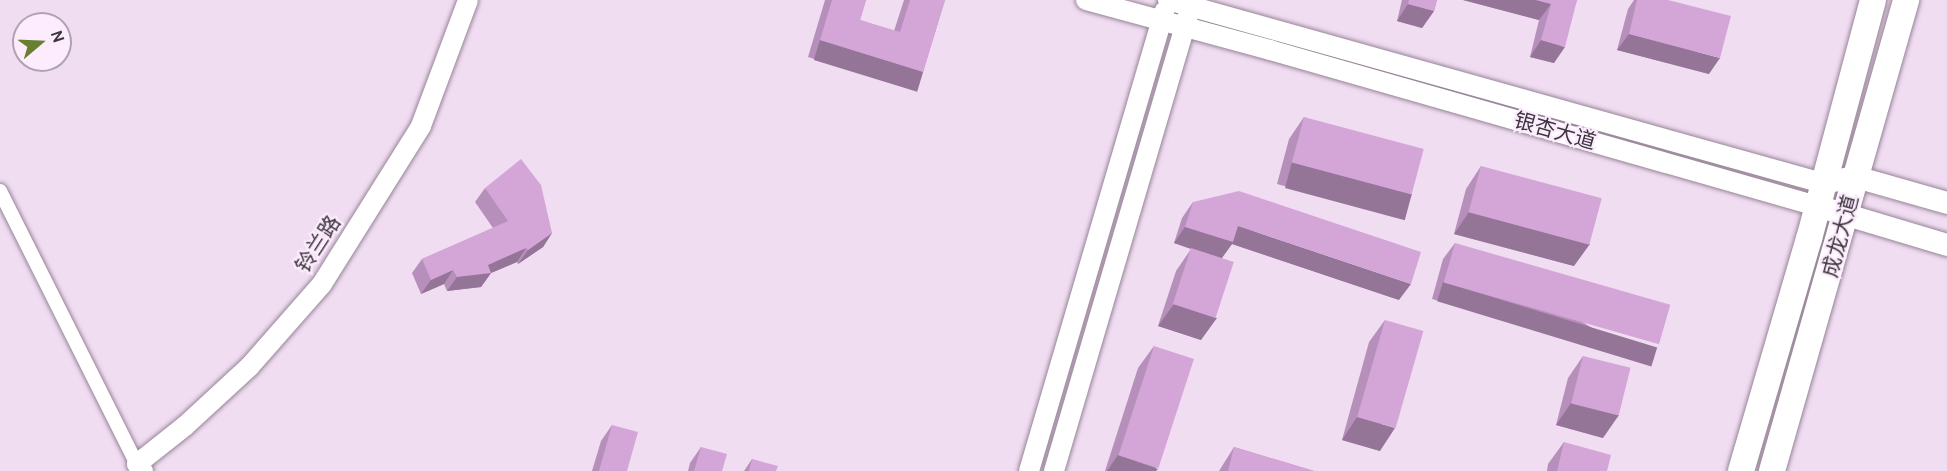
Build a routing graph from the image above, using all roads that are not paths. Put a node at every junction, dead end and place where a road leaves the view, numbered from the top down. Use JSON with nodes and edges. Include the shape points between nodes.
{"nodes":[{"id":1,"x":468,"y":0,"type":"edge"},
{"id":2,"x":1086,"y":0,"type":"edge"},
{"id":3,"x":1168,"y":0,"type":"edge"},
{"id":4,"x":1873,"y":0,"type":"edge"},
{"id":5,"x":1906,"y":0,"type":"edge"},
{"id":6,"x":1192,"y":3,"type":"edge"},
{"id":7,"x":1161,"y":21,"type":"junction"},
{"id":8,"x":1185,"y":28,"type":"junction"},
{"id":9,"x":1856,"y":177,"type":"junction"},
{"id":10,"x":0,"y":191,"type":"edge"},
{"id":11,"x":1819,"y":195,"type":"junction"},
{"id":12,"x":1947,"y":203,"type":"edge"},
{"id":13,"x":1846,"y":216,"type":"junction"},
{"id":14,"x":1947,"y":245,"type":"edge"},
{"id":15,"x":140,"y":467,"type":"edge"},
{"id":16,"x":1029,"y":471,"type":"edge"},
{"id":17,"x":1054,"y":471,"type":"edge"},
{"id":18,"x":1741,"y":471,"type":"edge"},
{"id":19,"x":1772,"y":471,"type":"edge"}],
"edges":[{"from":1,"to":15,"type":"street","name":"铃兰路","via":[[421,126],[322,284],[249,366]]},
{"from":2,"to":7,"type":"street","name":"银杏大道"},
{"from":3,"to":6,"type":"street","name":"银杏大道"},
{"from":3,"to":7,"type":"street"},
{"from":4,"to":11,"type":"highway","name":"成龙大道"},
{"from":5,"to":9,"type":"highway","name":"成龙大道"},
{"from":6,"to":8,"type":"street"},
{"from":6,"to":11,"type":"street","name":"银杏大道"},
{"from":7,"to":8,"type":"street","name":"银杏大道"},
{"from":7,"to":16,"type":"street"},
{"from":8,"to":11,"type":"street","name":"银杏大道"},
{"from":8,"to":17,"type":"street"},
{"from":9,"to":11,"type":"main road","name":"银杏大道"},
{"from":9,"to":12,"type":"main road","name":"银杏大道"},
{"from":9,"to":13,"type":"highway","name":"成龙大道"},
{"from":10,"to":15,"type":"street","name":"铃兰路"},
{"from":11,"to":13,"type":"main road","name":"银杏大道"},
{"from":11,"to":18,"type":"highway","name":"成龙大道"},
{"from":13,"to":14,"type":"main road","name":"银杏大道"},
{"from":13,"to":19,"type":"highway","name":"成龙大道"}]}
